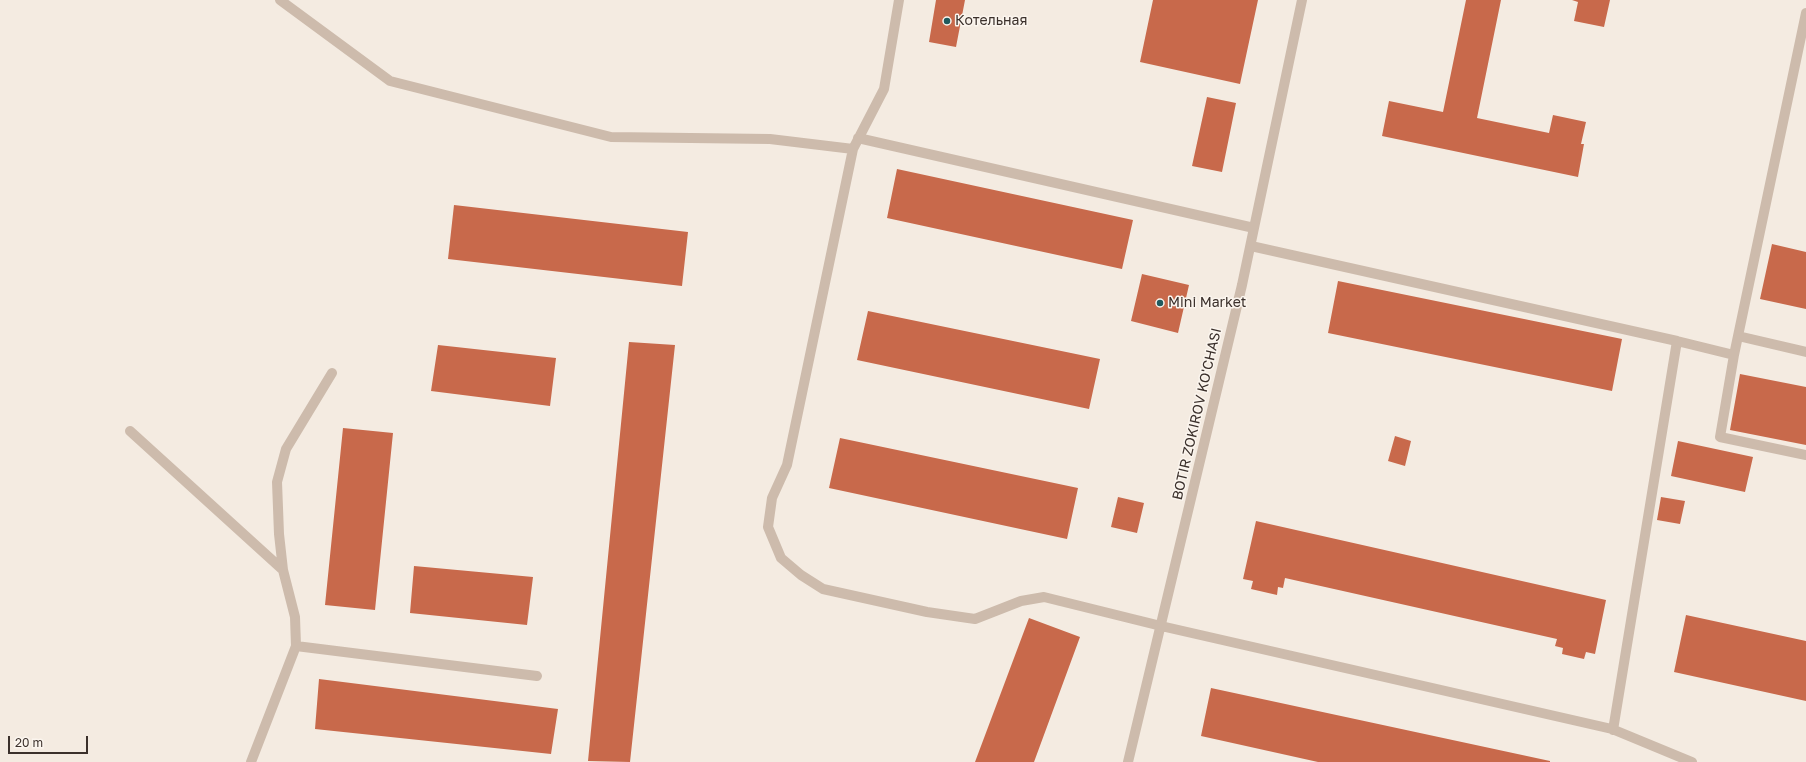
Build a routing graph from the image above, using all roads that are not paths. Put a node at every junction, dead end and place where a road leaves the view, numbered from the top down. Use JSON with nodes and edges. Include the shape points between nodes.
{"nodes":[{"id":1,"x":280,"y":0,"type":"edge"},
{"id":2,"x":899,"y":0,"type":"edge"},
{"id":3,"x":1302,"y":0,"type":"edge"},
{"id":4,"x":1806,"y":13,"type":"edge"},
{"id":5,"x":858,"y":138,"type":"junction"},
{"id":6,"x":853,"y":149,"type":"junction"},
{"id":7,"x":1254,"y":228,"type":"junction"},
{"id":8,"x":1251,"y":246,"type":"junction"},
{"id":9,"x":1738,"y":336,"type":"junction"},
{"id":10,"x":1677,"y":340,"type":"junction"},
{"id":11,"x":1806,"y":352,"type":"edge"},
{"id":12,"x":1734,"y":355,"type":"junction"},
{"id":13,"x":332,"y":372,"type":"dead end"},
{"id":14,"x":130,"y":431,"type":"dead end"},
{"id":15,"x":1806,"y":455,"type":"edge"},
{"id":16,"x":283,"y":570,"type":"junction"},
{"id":17,"x":1161,"y":626,"type":"junction"},
{"id":18,"x":296,"y":646,"type":"junction"},
{"id":19,"x":537,"y":676,"type":"dead end"},
{"id":20,"x":1613,"y":730,"type":"junction"},
{"id":21,"x":1681,"y":760,"type":"edge"},
{"id":22,"x":251,"y":762,"type":"edge"},
{"id":23,"x":1128,"y":762,"type":"edge"},
{"id":24,"x":1692,"y":762,"type":"edge"}],
"edges":[{"from":1,"to":6,"type":"street","via":[[390,81],[611,137],[770,139]]},
{"from":2,"to":5,"type":"street","via":[[884,89]]},
{"from":3,"to":7,"type":"street","name":"BOTIR ZOKIROV KO'CHASI"},
{"from":4,"to":9,"type":"street"},
{"from":5,"to":6,"type":"street"},
{"from":5,"to":7,"type":"street"},
{"from":6,"to":17,"type":"street","via":[[787,465],[772,498],[768,527],[780,558],[823,589],[927,612],[975,619],[1021,601],[1044,597]]},
{"from":7,"to":8,"type":"street","name":"BOTIR ZOKIROV KO'CHASI"},
{"from":8,"to":10,"type":"street"},
{"from":8,"to":17,"type":"street","name":"BOTIR ZOKIROV KO'CHASI"},
{"from":9,"to":11,"type":"street"},
{"from":9,"to":12,"type":"street"},
{"from":10,"to":12,"type":"street"},
{"from":10,"to":20,"type":"street"},
{"from":12,"to":15,"type":"street","via":[[1720,437]]},
{"from":13,"to":16,"type":"street","via":[[286,449],[277,482]]},
{"from":14,"to":16,"type":"street"},
{"from":16,"to":18,"type":"street","via":[[295,617]]},
{"from":17,"to":20,"type":"street"},
{"from":17,"to":23,"type":"street","name":"BOTIR ZOKIROV KO'CHASI"},
{"from":18,"to":19,"type":"street"},
{"from":18,"to":22,"type":"street"},
{"from":20,"to":21,"type":"street"},
{"from":21,"to":24,"type":"street"}]}
